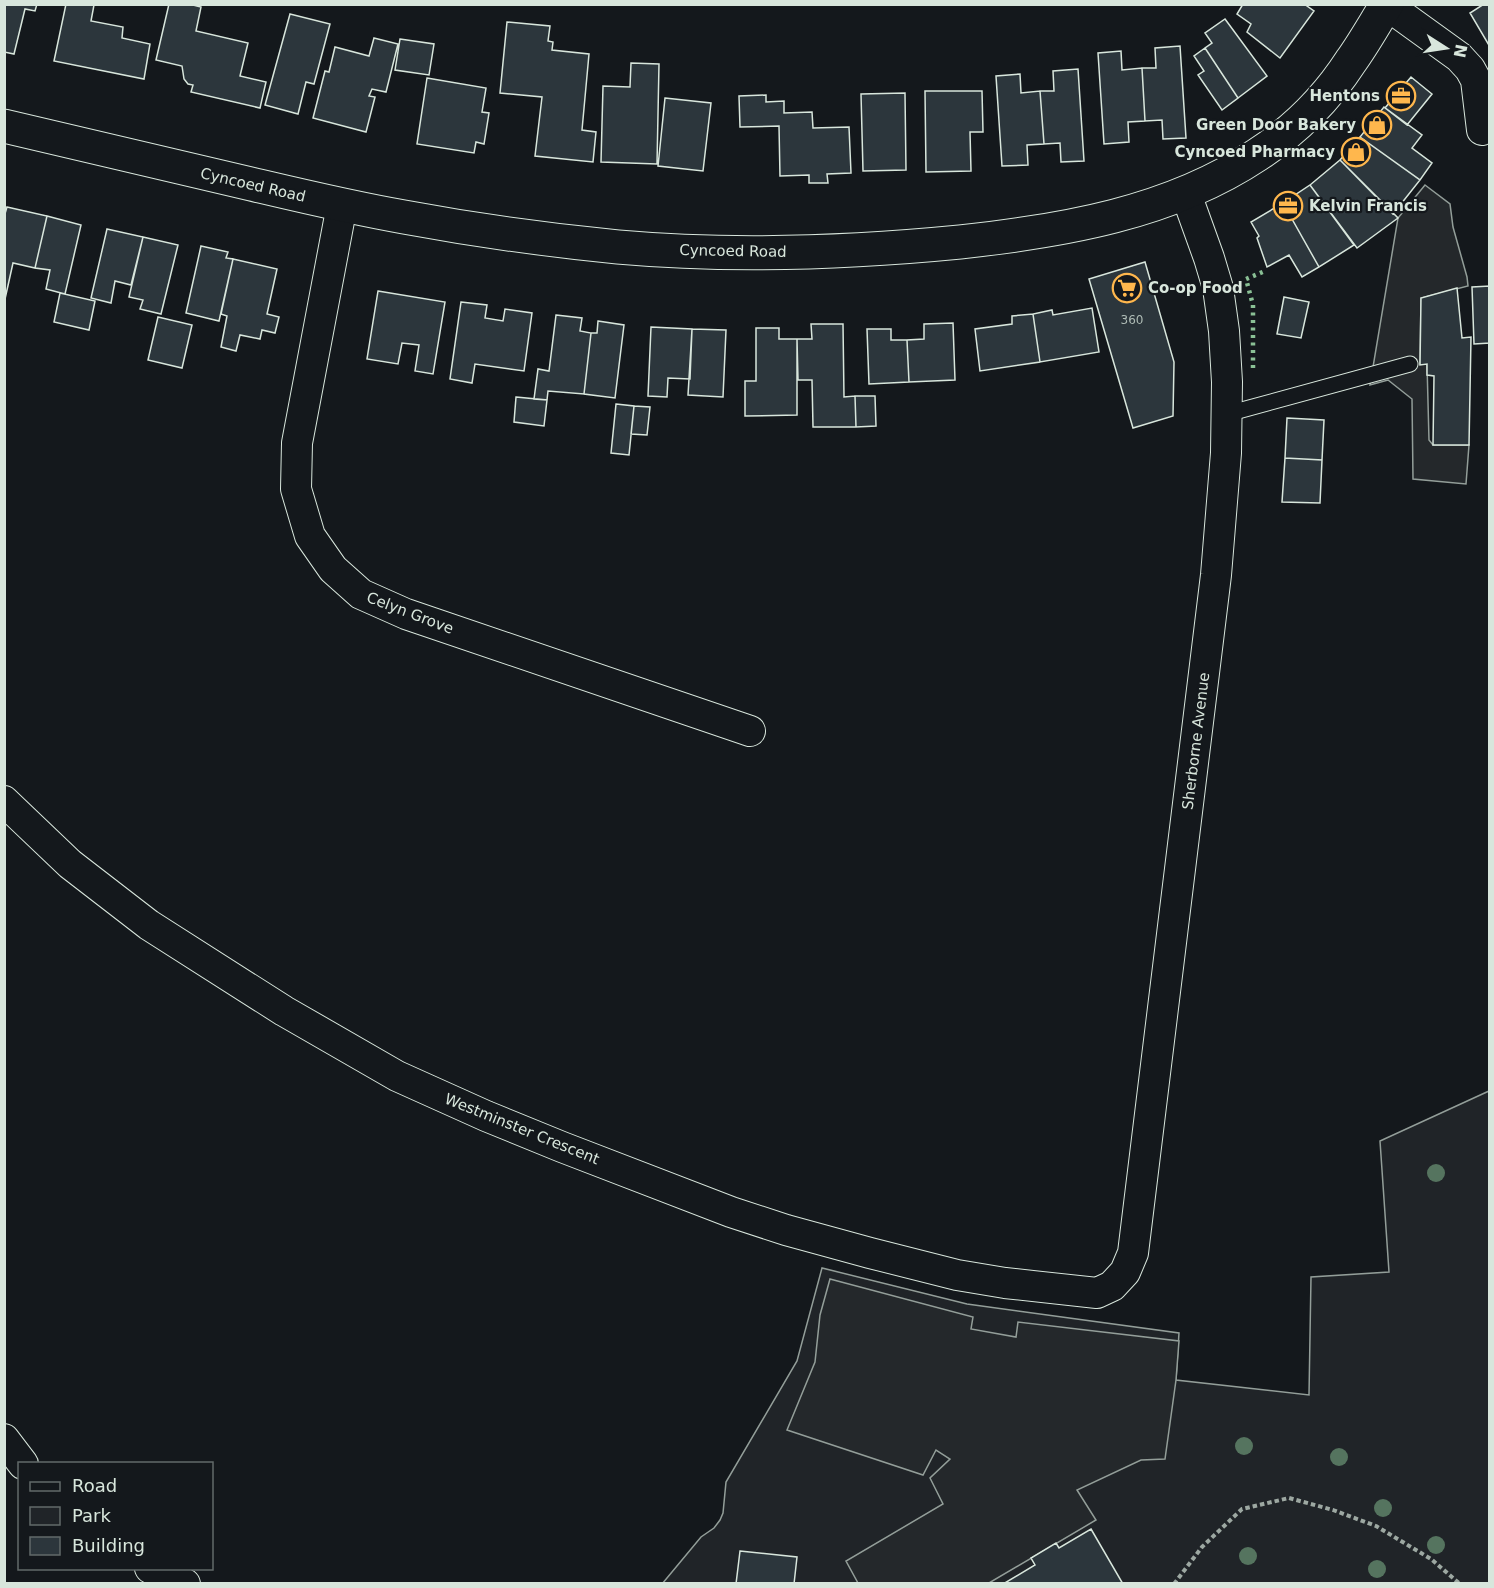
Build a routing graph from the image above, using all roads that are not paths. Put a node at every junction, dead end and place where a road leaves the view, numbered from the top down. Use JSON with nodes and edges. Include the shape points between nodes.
{"nodes":[{"id":1,"x":1387,"y":5,"type":"edge"},
{"id":2,"x":4,"y":126,"type":"edge"},
{"id":3,"x":1482,"y":130,"type":"dead end"},
{"id":4,"x":1186,"y":194,"type":"junction"},
{"id":5,"x":342,"y":205,"type":"junction"},
{"id":6,"x":1410,"y":364,"type":"dead end"},
{"id":7,"x":1227,"y":414,"type":"junction"},
{"id":8,"x":750,"y":732,"type":"dead end"},
{"id":9,"x":4,"y":801,"type":"edge"},
{"id":10,"x":1112,"y":1286,"type":"joint"},
{"id":11,"x":4,"y":1439,"type":"edge"},
{"id":12,"x":21,"y":1462,"type":"edge"},
{"id":13,"x":152,"y":1570,"type":"edge"},
{"id":14,"x":186,"y":1584,"type":"edge"}],
"edges":[{"from":1,"to":3,"type":"street","via":[[1470,69],[1476,80]]},
{"from":1,"to":4,"type":"street","name":"Cyncoed Road","via":[[1350,64],[1295,126],[1259,154]]},
{"from":2,"to":5,"type":"street","name":"Cyncoed Road"},
{"from":4,"to":5,"type":"street","name":"Cyncoed Road","via":[[1096,221],[1030,233],[901,248],[788,253],[620,247],[467,227]]},
{"from":4,"to":7,"type":"street","name":"Sherborne Avenue","via":[[1218,288]]},
{"from":5,"to":8,"type":"street","name":"Celyn Grove","via":[[297,443],[296,489],[310,536],[333,569],[361,594],[406,614]]},
{"from":6,"to":7,"type":"lane"},
{"from":7,"to":10,"type":"street","name":"Sherborne Avenue","via":[[1216,575],[1133,1253],[1125,1272]]},
{"from":9,"to":10,"type":"street","name":"Westminster Crescent","via":[[70,864],[149,925],[284,1011],[387,1070],[486,1116],[731,1212],[870,1253],[1005,1283],[1097,1293]]},
{"from":11,"to":12,"type":"street"},
{"from":13,"to":14,"type":"street"}]}
